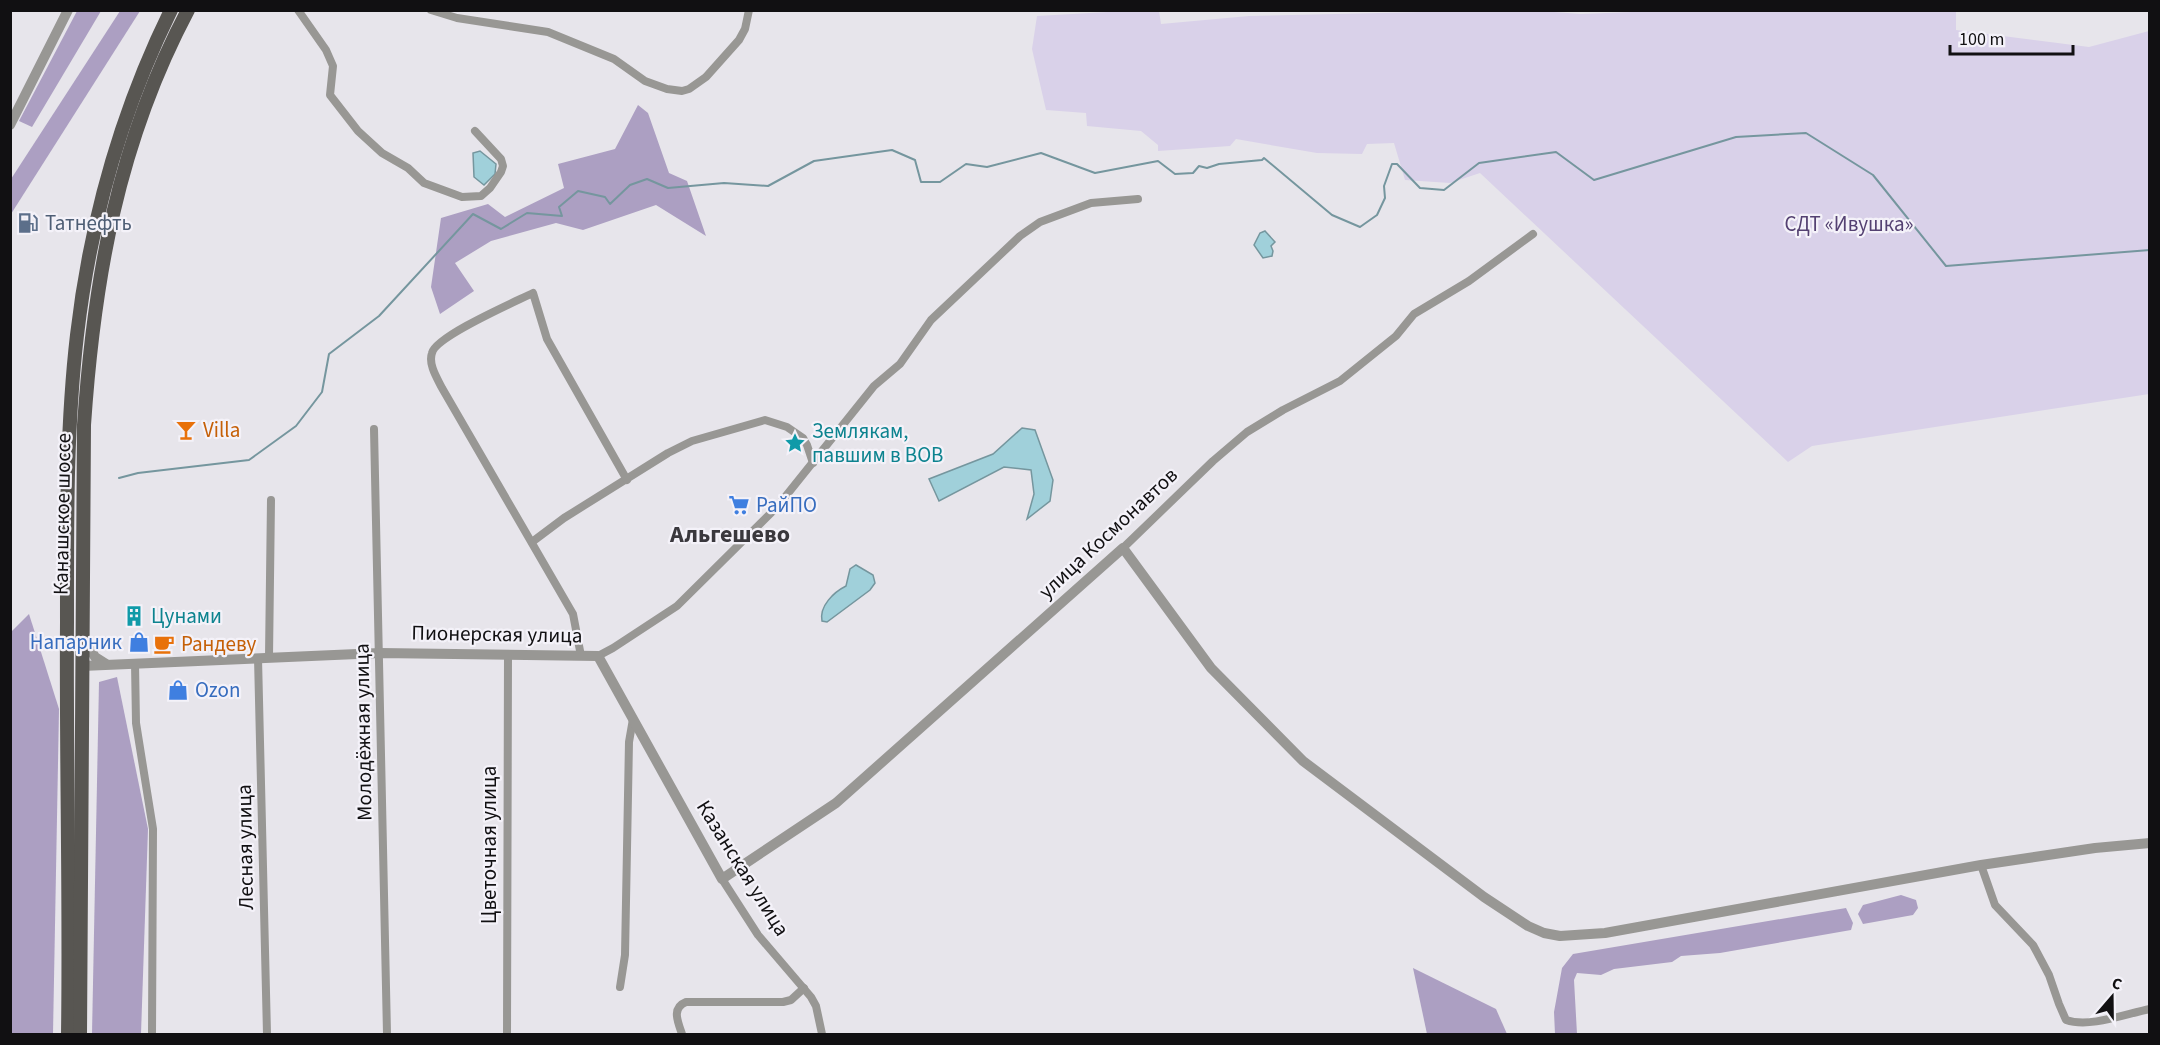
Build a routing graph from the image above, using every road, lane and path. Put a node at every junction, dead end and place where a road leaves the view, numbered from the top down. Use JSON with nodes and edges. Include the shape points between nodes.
{"nodes":[{"id":1,"x":68,"y":10,"type":"edge"},
{"id":2,"x":171,"y":10,"type":"edge"},
{"id":3,"x":188,"y":10,"type":"edge"},
{"id":4,"x":298,"y":10,"type":"edge"},
{"id":5,"x":431,"y":10,"type":"edge"},
{"id":6,"x":749,"y":10,"type":"edge"},
{"id":7,"x":10,"y":125,"type":"edge"},
{"id":8,"x":476,"y":131,"type":"dead end"},
{"id":9,"x":1138,"y":199,"type":"dead end"},
{"id":10,"x":1533,"y":234,"type":"dead end"},
{"id":11,"x":374,"y":429,"type":"dead end"},
{"id":12,"x":813,"y":463,"type":"junction"},
{"id":13,"x":627,"y":480,"type":"junction"},
{"id":14,"x":271,"y":500,"type":"dead end"},
{"id":15,"x":532,"y":542,"type":"junction"},
{"id":16,"x":1124,"y":548,"type":"junction"},
{"id":17,"x":82,"y":634,"type":"junction"},
{"id":18,"x":380,"y":653,"type":"junction"},
{"id":19,"x":508,"y":656,"type":"junction"},
{"id":20,"x":581,"y":656,"type":"junction"},
{"id":21,"x":598,"y":656,"type":"junction"},
{"id":22,"x":263,"y":658,"type":"junction"},
{"id":23,"x":135,"y":663,"type":"junction"},
{"id":24,"x":106,"y":664,"type":"junction"},
{"id":25,"x":67,"y":666,"type":"junction"},
{"id":26,"x":82,"y":666,"type":"junction"},
{"id":27,"x":81,"y":703,"type":"junction"},
{"id":28,"x":633,"y":719,"type":"junction"},
{"id":29,"x":2150,"y":843,"type":"edge"},
{"id":30,"x":1981,"y":865,"type":"junction"},
{"id":31,"x":722,"y":879,"type":"junction"},
{"id":32,"x":620,"y":987,"type":"dead end"},
{"id":33,"x":804,"y":988,"type":"junction"},
{"id":34,"x":2150,"y":1009,"type":"edge"},
{"id":35,"x":68,"y":1035,"type":"edge"},
{"id":36,"x":80,"y":1035,"type":"edge"},
{"id":37,"x":152,"y":1035,"type":"edge"},
{"id":38,"x":267,"y":1035,"type":"edge"},
{"id":39,"x":387,"y":1035,"type":"edge"},
{"id":40,"x":507,"y":1035,"type":"edge"},
{"id":41,"x":682,"y":1035,"type":"edge"},
{"id":42,"x":822,"y":1035,"type":"edge"}],
"edges":[{"from":1,"to":7,"type":"street"},
{"from":2,"to":25,"type":"main road","name":"Канашское шоссе","via":[[128,109],[98,215],[86,275],[70,424]]},
{"from":3,"to":17,"type":"main road","name":"Канашское шоссе","via":[[156,78],[129,150],[108,232],[88,362]]},
{"from":4,"to":8,"type":"street","via":[[333,66],[330,95],[358,131],[424,183],[462,197],[481,196],[490,188],[503,166]]},
{"from":5,"to":6,"type":"street","via":[[457,18],[548,32],[614,59],[645,81],[682,91],[706,77],[742,35]]},
{"from":9,"to":12,"type":"street","name":"Пионерская улица","via":[[1091,203],[1040,222],[1020,236],[931,320],[900,364],[874,386]]},
{"from":10,"to":16,"type":"street","name":"улица Космонавтов","via":[[1469,281],[1414,314],[1396,336],[1340,381],[1247,432]]},
{"from":11,"to":18,"type":"street","name":"Молодёжная улица"},
{"from":12,"to":13,"type":"street","via":[[803,438],[787,427],[765,420],[692,441]]},
{"from":12,"to":21,"type":"street","name":"Пионерская улица","via":[[777,507],[677,606]]},
{"from":13,"to":15,"type":"street"},
{"from":13,"to":15,"type":"street","via":[[547,339],[533,293],[436,345],[431,361],[438,382]]},
{"from":14,"to":22,"type":"street","name":"Лесная улица"},
{"from":15,"to":20,"type":"street","via":[[573,614]]},
{"from":16,"to":30,"type":"street","via":[[1211,668],[1303,761],[1484,897],[1544,933],[1605,933]]},
{"from":16,"to":31,"type":"street","name":"улица Космонавтов","via":[[836,803]]},
{"from":17,"to":24,"type":"street","via":[[89,650]]},
{"from":17,"to":26,"type":"main road","name":"Канашское шоссе"},
{"from":18,"to":19,"type":"street","name":"Пионерская улица"},
{"from":18,"to":22,"type":"street","name":"Пионерская улица"},
{"from":18,"to":39,"type":"street","name":"Молодёжная улица"},
{"from":19,"to":20,"type":"street","name":"Пионерская улица"},
{"from":19,"to":40,"type":"street","name":"Цветочная улица"},
{"from":20,"to":21,"type":"street","name":"Пионерская улица"},
{"from":21,"to":28,"type":"street","name":"Казанская улица"},
{"from":22,"to":23,"type":"street","name":"Пионерская улица"},
{"from":22,"to":38,"type":"street","name":"Лесная улица"},
{"from":23,"to":24,"type":"street","name":"Пионерская улица"},
{"from":23,"to":37,"type":"street","via":[[136,723],[153,829]]},
{"from":24,"to":26,"type":"street","name":"Пионерская улица"},
{"from":24,"to":27,"type":"street","via":[[91,673]]},
{"from":25,"to":26,"type":"main road","name":"Пионерская улица"},
{"from":25,"to":35,"type":"main road","name":"Канашское шоссе"},
{"from":26,"to":27,"type":"main road","name":"Канашское шоссе"},
{"from":27,"to":36,"type":"main road","name":"Канашское шоссе"},
{"from":28,"to":31,"type":"street","name":"Казанская улица"},
{"from":28,"to":32,"type":"street","via":[[629,742],[625,955]]},
{"from":29,"to":30,"type":"street"},
{"from":30,"to":34,"type":"street","via":[[1995,905],[2034,945],[2067,1020],[2086,1023]]},
{"from":31,"to":33,"type":"street","name":"Казанская улица","via":[[758,935]]},
{"from":33,"to":41,"type":"street","via":[[783,1002],[680,1004],[677,1020]]},
{"from":33,"to":42,"type":"street","name":"Казанская улица","via":[[816,1006]]}]}
